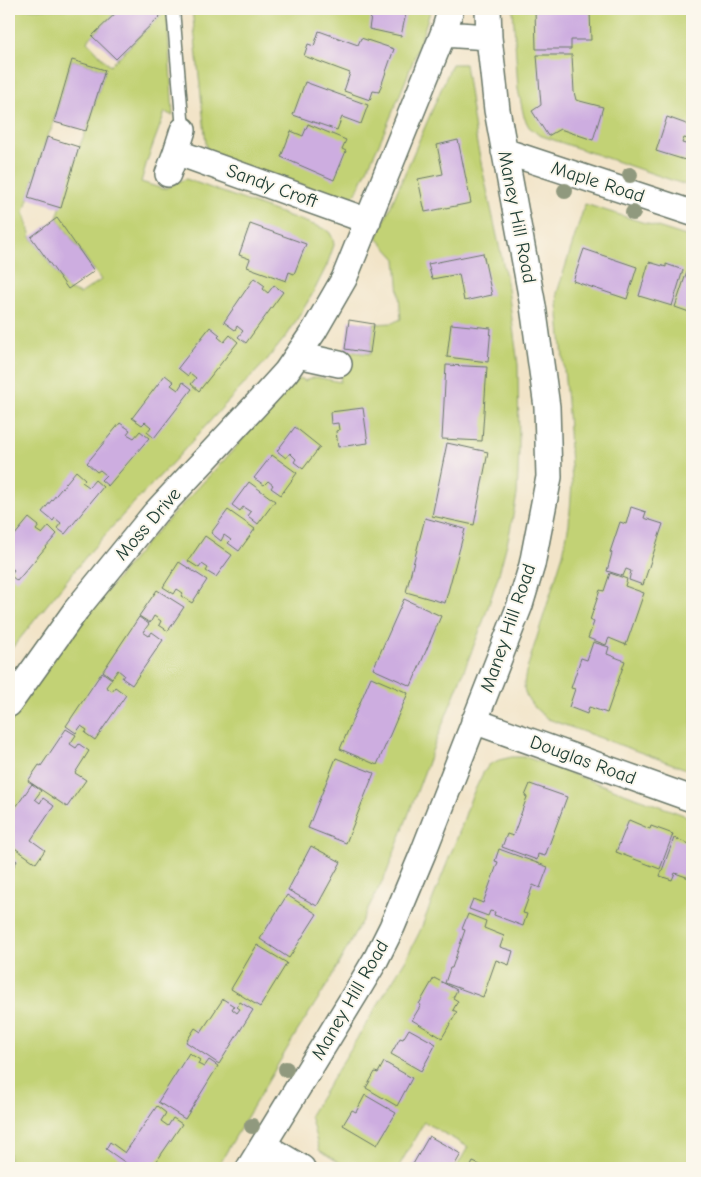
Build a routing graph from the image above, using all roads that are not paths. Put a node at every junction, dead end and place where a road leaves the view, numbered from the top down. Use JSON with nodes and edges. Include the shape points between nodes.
{"nodes":[{"id":1,"x":173,"y":9,"type":"edge"},
{"id":2,"x":452,"y":9,"type":"edge"},
{"id":3,"x":488,"y":9,"type":"edge"},
{"id":4,"x":443,"y":34,"type":"junction"},
{"id":5,"x":488,"y":38,"type":"junction"},
{"id":6,"x":504,"y":151,"type":"junction"},
{"id":7,"x":175,"y":152,"type":"joint"},
{"id":8,"x":692,"y":213,"type":"edge"},
{"id":9,"x":368,"y":221,"type":"junction"},
{"id":10,"x":298,"y":355,"type":"junction"},
{"id":11,"x":339,"y":364,"type":"dead end"},
{"id":12,"x":9,"y":704,"type":"edge"},
{"id":13,"x":474,"y":721,"type":"junction"},
{"id":14,"x":692,"y":798,"type":"edge"},
{"id":15,"x":263,"y":1145,"type":"junction"},
{"id":16,"x":248,"y":1168,"type":"edge"},
{"id":17,"x":302,"y":1168,"type":"edge"}],
"edges":[{"from":1,"to":7,"type":"lane"},
{"from":2,"to":4,"type":"street"},
{"from":3,"to":5,"type":"street","name":"Maney Hill Road"},
{"from":4,"to":5,"type":"street"},
{"from":4,"to":9,"type":"street"},
{"from":5,"to":6,"type":"street","name":"Maney Hill Road"},
{"from":6,"to":8,"type":"street","name":"Maple Road"},
{"from":6,"to":13,"type":"street","name":"Maney Hill Road","via":[[533,306],[547,407],[549,477],[532,565],[520,605]]},
{"from":7,"to":9,"type":"street","name":"Sandy Croft"},
{"from":9,"to":10,"type":"street","name":"Moss Drive","via":[[344,278]]},
{"from":10,"to":11,"type":"street"},
{"from":10,"to":12,"type":"street","name":"Moss Drive","via":[[286,372],[155,513],[76,610]]},
{"from":13,"to":14,"type":"street","name":"Douglas Road"},
{"from":13,"to":15,"type":"street","name":"Maney Hill Road","via":[[388,935]]},
{"from":15,"to":16,"type":"street","name":"Maney Hill Road"},
{"from":15,"to":17,"type":"street"}]}
